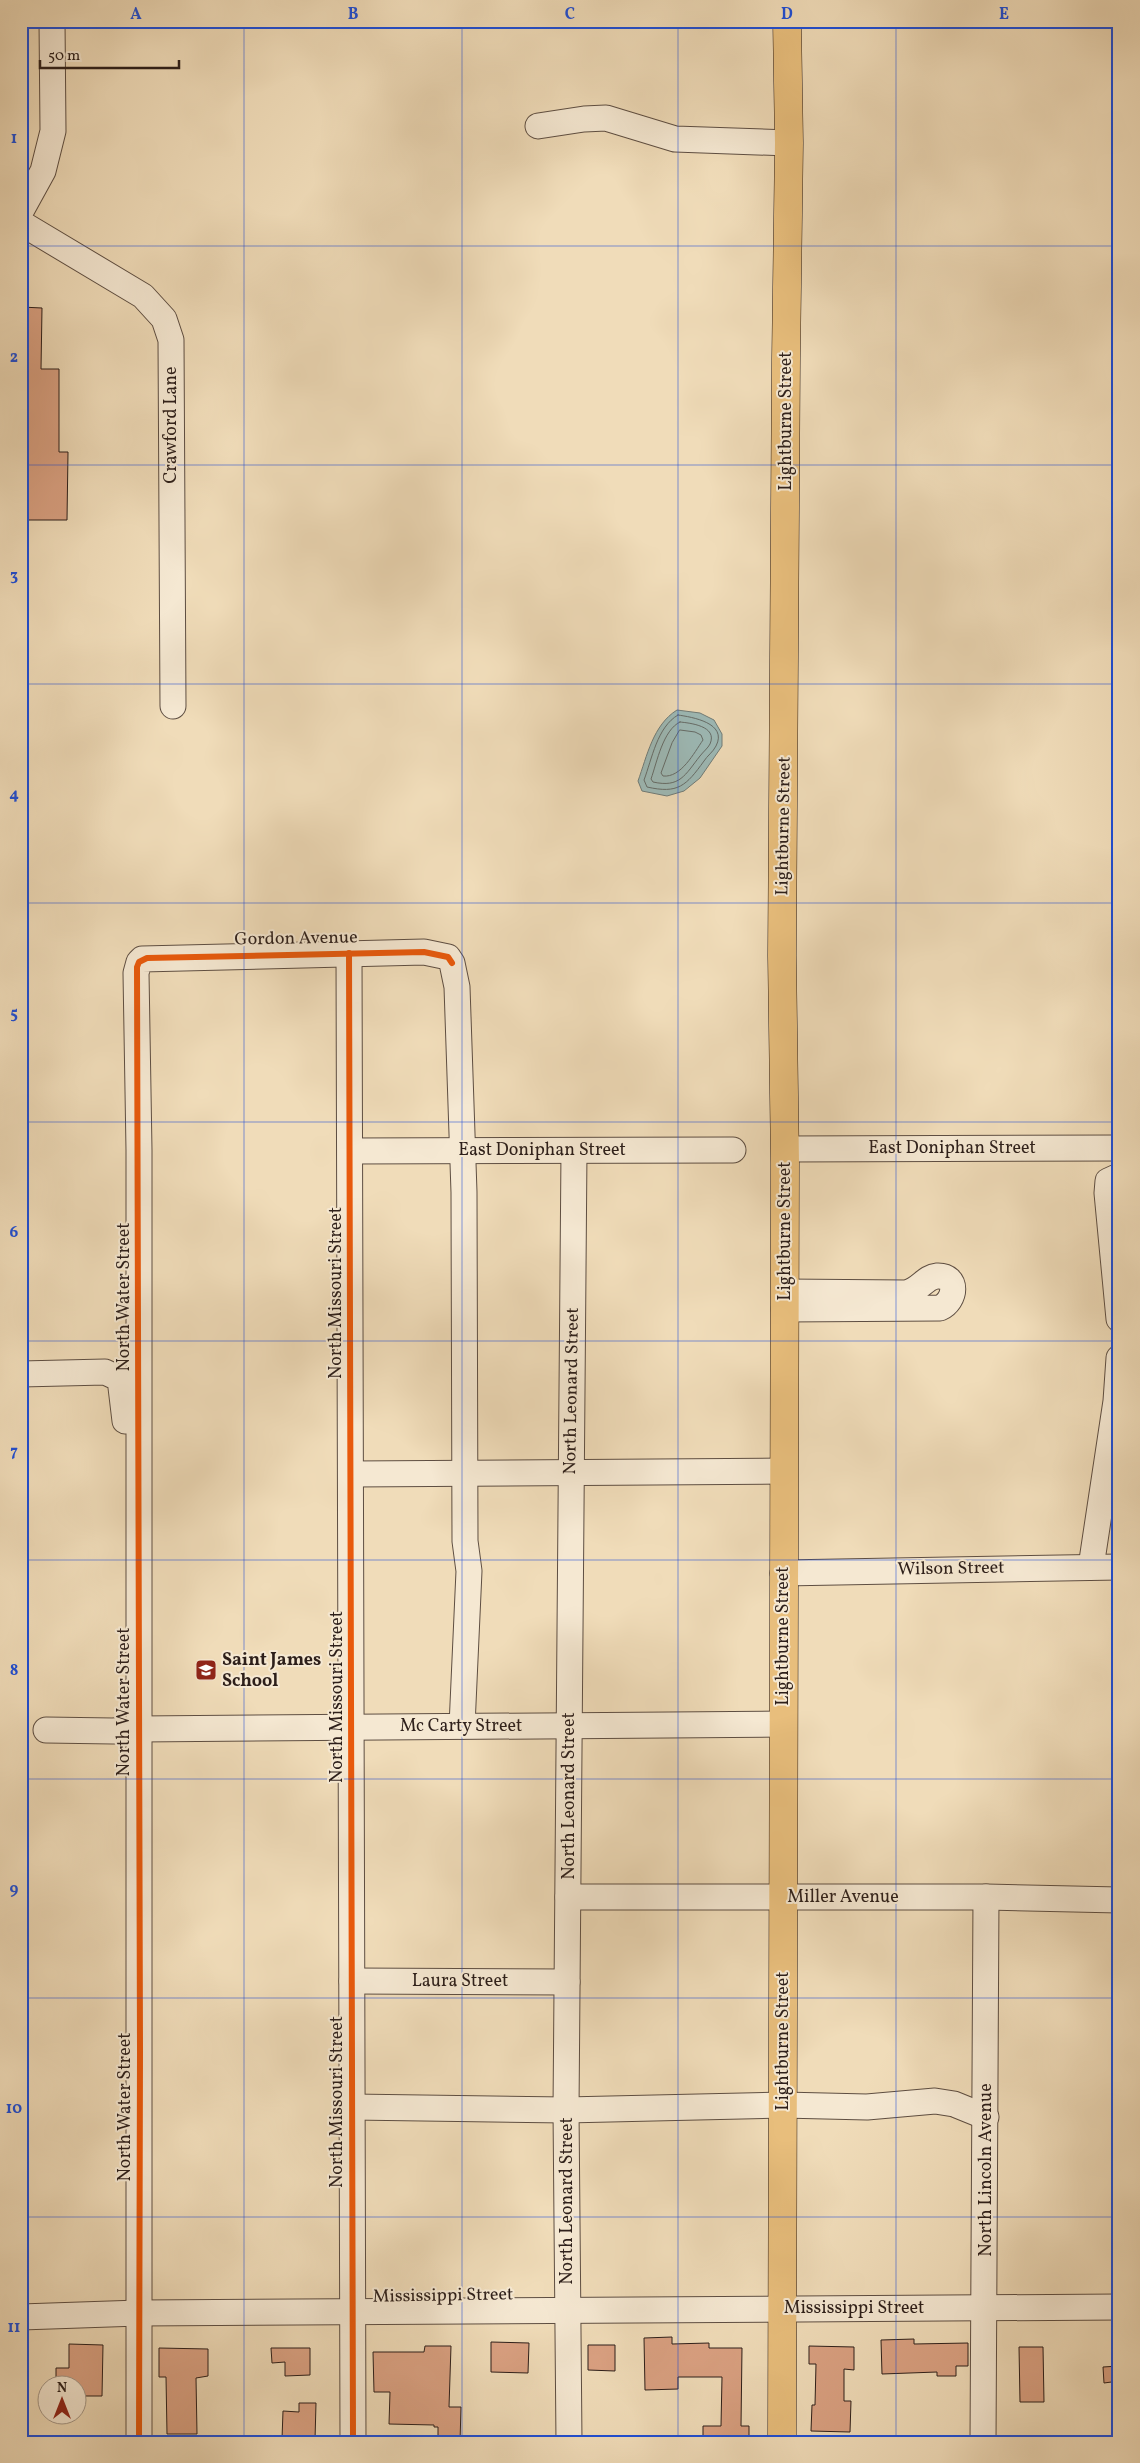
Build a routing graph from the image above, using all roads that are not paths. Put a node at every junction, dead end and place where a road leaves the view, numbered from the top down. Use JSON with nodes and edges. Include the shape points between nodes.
{"nodes":[{"id":1,"x":52,"y":21,"type":"edge"},
{"id":2,"x":787,"y":21,"type":"edge"},
{"id":3,"x":538,"y":126,"type":"dead end"},
{"id":4,"x":789,"y":143,"type":"junction"},
{"id":5,"x":21,"y":211,"type":"edge"},
{"id":6,"x":21,"y":223,"type":"edge"},
{"id":7,"x":173,"y":706,"type":"dead end"},
{"id":8,"x":349,"y":953,"type":"junction"},
{"id":9,"x":139,"y":962,"type":"joint"},
{"id":10,"x":1119,"y":1148,"type":"edge"},
{"id":11,"x":785,"y":1149,"type":"junction"},
{"id":12,"x":461,"y":1150,"type":"junction"},
{"id":13,"x":733,"y":1150,"type":"dead end"},
{"id":14,"x":351,"y":1151,"type":"junction"},
{"id":15,"x":574,"y":1151,"type":"junction"},
{"id":16,"x":1119,"y":1176,"type":"edge"},
{"id":17,"x":784,"y":1300,"type":"junction"},
{"id":18,"x":1118,"y":1310,"type":"edge"},
{"id":19,"x":1119,"y":1358,"type":"edge"},
{"id":20,"x":21,"y":1374,"type":"edge"},
{"id":21,"x":783,"y":1471,"type":"junction"},
{"id":22,"x":572,"y":1472,"type":"junction"},
{"id":23,"x":464,"y":1473,"type":"junction"},
{"id":24,"x":352,"y":1474,"type":"junction"},
{"id":25,"x":139,"y":1494,"type":"junction"},
{"id":26,"x":1091,"y":1567,"type":"junction"},
{"id":27,"x":1119,"y":1567,"type":"edge"},
{"id":28,"x":783,"y":1573,"type":"junction"},
{"id":29,"x":783,"y":1724,"type":"junction"},
{"id":30,"x":462,"y":1726,"type":"junction"},
{"id":31,"x":569,"y":1726,"type":"junction"},
{"id":32,"x":353,"y":1727,"type":"junction"},
{"id":33,"x":139,"y":1729,"type":"junction"},
{"id":34,"x":46,"y":1730,"type":"dead end"},
{"id":35,"x":568,"y":1897,"type":"junction"},
{"id":36,"x":783,"y":1897,"type":"junction"},
{"id":37,"x":986,"y":1897,"type":"junction"},
{"id":38,"x":1119,"y":1900,"type":"edge"},
{"id":39,"x":352,"y":1981,"type":"junction"},
{"id":40,"x":567,"y":1982,"type":"junction"},
{"id":41,"x":783,"y":2105,"type":"junction"},
{"id":42,"x":352,"y":2107,"type":"junction"},
{"id":43,"x":566,"y":2110,"type":"junction"},
{"id":44,"x":986,"y":2117,"type":"junction"},
{"id":45,"x":1119,"y":2307,"type":"edge"},
{"id":46,"x":783,"y":2308,"type":"junction"},
{"id":47,"x":985,"y":2308,"type":"junction"},
{"id":48,"x":568,"y":2310,"type":"junction"},
{"id":49,"x":352,"y":2312,"type":"junction"},
{"id":50,"x":139,"y":2313,"type":"junction"},
{"id":51,"x":21,"y":2316,"type":"edge"},
{"id":52,"x":139,"y":2442,"type":"edge"},
{"id":53,"x":353,"y":2442,"type":"edge"},
{"id":54,"x":569,"y":2442,"type":"edge"},
{"id":55,"x":782,"y":2442,"type":"edge"},
{"id":56,"x":983,"y":2442,"type":"edge"}],
"edges":[{"from":1,"to":5,"type":"street","via":[[53,131],[40,178]]},
{"from":2,"to":4,"type":"main road","name":"Lightburne Street"},
{"from":3,"to":4,"type":"street","via":[[606,118],[675,139]]},
{"from":4,"to":11,"type":"main road","name":"Lightburne Street","via":[[782,956]]},
{"from":6,"to":7,"type":"street","name":"Crawford Lane","via":[[143,296],[164,319],[171,340]]},
{"from":8,"to":9,"type":"street","name":"Gordon Avenue","via":[[147,958]]},
{"from":8,"to":12,"type":"street","name":"Gordon Avenue","via":[[424,952],[448,957],[452,963],[457,987]]},
{"from":8,"to":14,"type":"street","name":"North Missouri Street"},
{"from":9,"to":25,"type":"street","name":"North Water Street","via":[[136,972]]},
{"from":10,"to":11,"type":"street","name":"East Doniphan Street"},
{"from":11,"to":17,"type":"main road","name":"Lightburne Street"},
{"from":12,"to":14,"type":"street","name":"East Doniphan Street"},
{"from":12,"to":15,"type":"street","name":"East Doniphan Street"},
{"from":12,"to":23,"type":"street"},
{"from":13,"to":15,"type":"street","name":"East Doniphan Street"},
{"from":14,"to":24,"type":"street","name":"North Missouri Street"},
{"from":15,"to":22,"type":"street","name":"North Leonard Street"},
{"from":16,"to":18,"type":"street","via":[[1108,1181],[1107,1193]]},
{"from":17,"to":17,"type":"street","via":[[940,1308],[949,1302],[953,1291],[948,1278],[935,1276],[906,1293]]},
{"from":17,"to":21,"type":"main road","name":"Lightburne Street"},
{"from":19,"to":26,"type":"street","via":[[1116,1400]]},
{"from":20,"to":25,"type":"street","via":[[105,1372],[120,1379],[127,1456]]},
{"from":21,"to":22,"type":"street"},
{"from":21,"to":28,"type":"main road","name":"Lightburne Street"},
{"from":22,"to":23,"type":"street"},
{"from":22,"to":31,"type":"street","name":"North Leonard Street"},
{"from":23,"to":24,"type":"street"},
{"from":23,"to":30,"type":"street","via":[[469,1571]]},
{"from":24,"to":32,"type":"street","name":"North Missouri Street"},
{"from":25,"to":33,"type":"street","name":"North Water Street"},
{"from":26,"to":27,"type":"street","name":"Wilson Street"},
{"from":26,"to":28,"type":"street","name":"Wilson Street"},
{"from":28,"to":29,"type":"main road","name":"Lightburne Street"},
{"from":29,"to":31,"type":"street","name":"Mc Carty Street"},
{"from":29,"to":36,"type":"main road","name":"Lightburne Street"},
{"from":30,"to":31,"type":"street","name":"Mc Carty Street"},
{"from":30,"to":32,"type":"street","name":"Mc Carty Street"},
{"from":31,"to":35,"type":"street","name":"North Leonard Street"},
{"from":32,"to":33,"type":"street","name":"Mc Carty Street"},
{"from":32,"to":39,"type":"street","name":"North Missouri Street"},
{"from":33,"to":34,"type":"street","name":"Mc Carty Street"},
{"from":33,"to":50,"type":"street","name":"North Water Street"},
{"from":35,"to":36,"type":"street","name":"Miller Avenue"},
{"from":35,"to":40,"type":"street","name":"North Leonard Street"},
{"from":36,"to":37,"type":"street","name":"Miller Avenue"},
{"from":36,"to":41,"type":"main road","name":"Lightburne Street"},
{"from":37,"to":38,"type":"street","name":"Miller Avenue"},
{"from":37,"to":44,"type":"street","name":"North Lincoln Avenue"},
{"from":39,"to":40,"type":"street","name":"Laura Street"},
{"from":39,"to":42,"type":"street","name":"North Missouri Street"},
{"from":40,"to":43,"type":"street","name":"North Leonard Street"},
{"from":41,"to":43,"type":"street"},
{"from":41,"to":44,"type":"street","via":[[867,2107],[935,2101],[954,2104]]},
{"from":41,"to":46,"type":"main road","name":"Lightburne Street"},
{"from":42,"to":43,"type":"street"},
{"from":42,"to":49,"type":"street","name":"North Missouri Street"},
{"from":43,"to":48,"type":"street","name":"North Leonard Street"},
{"from":44,"to":47,"type":"street","name":"North Lincoln Avenue"},
{"from":45,"to":47,"type":"street","name":"Mississippi Street"},
{"from":46,"to":47,"type":"street","name":"Mississippi Street"},
{"from":46,"to":48,"type":"street","name":"Mississippi Street"},
{"from":46,"to":55,"type":"main road","name":"Lightburne Street"},
{"from":47,"to":56,"type":"street","name":"North Lincoln Avenue"},
{"from":48,"to":49,"type":"street","name":"Mississippi Street"},
{"from":48,"to":54,"type":"street","name":"North Leonard Street"},
{"from":49,"to":50,"type":"street","name":"Mississippi Street"},
{"from":49,"to":53,"type":"street","name":"North Missouri Street"},
{"from":50,"to":51,"type":"street","name":"Mississippi Street"},
{"from":50,"to":52,"type":"street","name":"North Water Street"}]}
